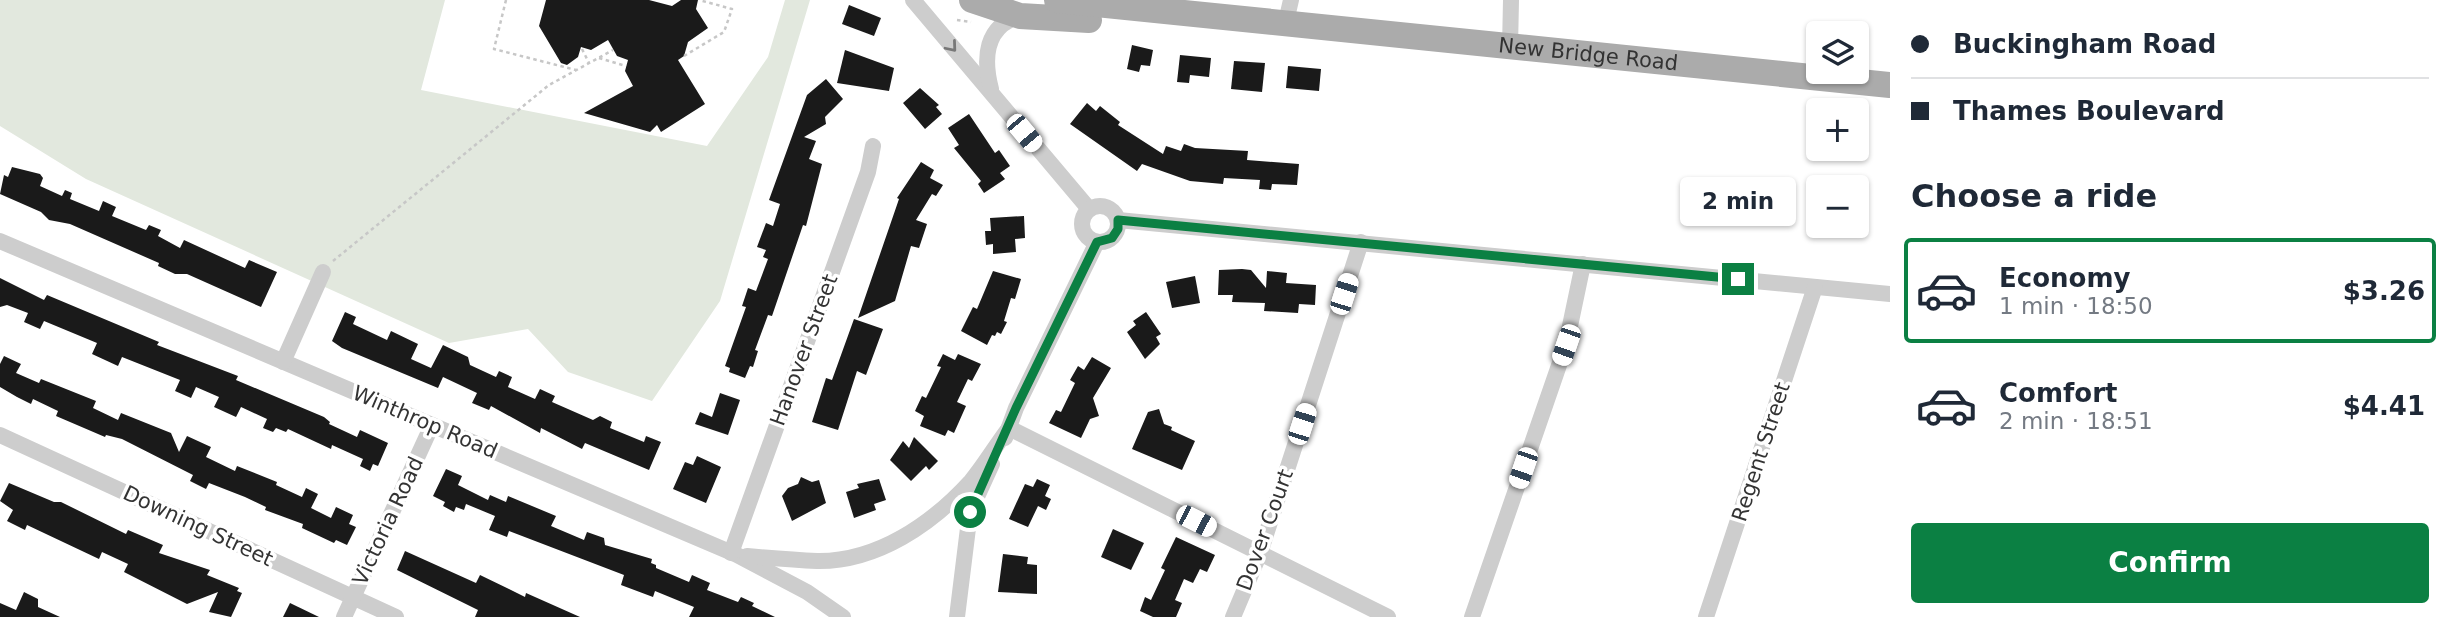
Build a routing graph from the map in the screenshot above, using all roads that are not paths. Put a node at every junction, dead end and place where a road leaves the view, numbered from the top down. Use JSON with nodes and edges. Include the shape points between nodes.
{"nodes":[{"id":1,"x":913,"y":0,"type":"edge"},
{"id":2,"x":1057,"y":0,"type":"edge"},
{"id":3,"x":1291,"y":0,"type":"edge"},
{"id":4,"x":1511,"y":0,"type":"edge"},
{"id":5,"x":979,"y":1,"type":"edge"},
{"id":6,"x":1020,"y":16,"type":"junction"},
{"id":7,"x":1285,"y":26,"type":"junction"},
{"id":8,"x":1510,"y":48,"type":"junction"},
{"id":9,"x":1890,"y":85,"type":"edge"},
{"id":10,"x":992,"y":94,"type":"junction"},
{"id":11,"x":873,"y":146,"type":"dead end"},
{"id":12,"x":1089,"y":209,"type":"junction"},
{"id":13,"x":1118,"y":220,"type":"junction"},
{"id":14,"x":0,"y":241,"type":"edge"},
{"id":15,"x":1097,"y":242,"type":"junction"},
{"id":16,"x":1361,"y":242,"type":"junction"},
{"id":17,"x":1583,"y":264,"type":"junction"},
{"id":18,"x":328,"y":267,"type":"road end"},
{"id":19,"x":1815,"y":287,"type":"junction"},
{"id":20,"x":1890,"y":294,"type":"edge"},
{"id":21,"x":283,"y":362,"type":"junction"},
{"id":22,"x":432,"y":425,"type":"junction"},
{"id":23,"x":1009,"y":428,"type":"junction"},
{"id":24,"x":0,"y":435,"type":"edge"},
{"id":25,"x":1260,"y":553,"type":"junction"},
{"id":26,"x":734,"y":554,"type":"junction"},
{"id":27,"x":353,"y":597,"type":"junction"},
{"id":28,"x":344,"y":617,"type":"edge"},
{"id":29,"x":396,"y":617,"type":"edge"},
{"id":30,"x":843,"y":617,"type":"edge"},
{"id":31,"x":957,"y":617,"type":"edge"},
{"id":32,"x":1233,"y":617,"type":"edge"},
{"id":33,"x":1388,"y":617,"type":"edge"},
{"id":34,"x":1472,"y":617,"type":"edge"},
{"id":35,"x":1706,"y":617,"type":"edge"}],
"edges":[{"from":1,"to":10,"type":"street","one_way":true},
{"from":2,"to":7,"type":"main road","name":"New Bridge Road","via":[[1263,19]]},
{"from":3,"to":7,"type":"street"},
{"from":4,"to":8,"type":"street"},
{"from":5,"to":6,"type":"main road","name":"New Bridge Road"},
{"from":6,"to":7,"type":"main road","name":"New Bridge Road","via":[[1262,29]]},
{"from":6,"to":10,"type":"street","via":[[1000,26],[990,40],[986,62]]},
{"from":7,"to":8,"type":"main road","name":"New Bridge Road"},
{"from":8,"to":9,"type":"main road","name":"New Bridge Road"},
{"from":10,"to":12,"type":"street"},
{"from":11,"to":26,"type":"street","name":"Hanover Street","via":[[868,172]]},
{"from":12,"to":13,"type":"street","via":[[1105,206]]},
{"from":12,"to":15,"type":"street","via":[[1082,228]]},
{"from":13,"to":15,"type":"street","via":[[1112,238]]},
{"from":13,"to":16,"type":"street"},
{"from":14,"to":21,"type":"street","name":"Winthrop Road"},
{"from":15,"to":23,"type":"street"},
{"from":16,"to":17,"type":"street"},
{"from":16,"to":25,"type":"street","name":"Dover Court"},
{"from":17,"to":19,"type":"street"},
{"from":17,"to":34,"type":"street","via":[[1566,345]]},
{"from":18,"to":21,"type":"street"},
{"from":19,"to":20,"type":"street"},
{"from":19,"to":35,"type":"street","name":"Regent Street"},
{"from":21,"to":22,"type":"street","name":"Winthrop Road"},
{"from":22,"to":26,"type":"street","name":"Winthrop Road"},
{"from":22,"to":27,"type":"street","name":"Victoria Road"},
{"from":23,"to":25,"type":"street"},
{"from":23,"to":26,"type":"street","via":[[954,499],[887,545],[865,554],[819,561]]},
{"from":23,"to":31,"type":"street","via":[[970,512]]},
{"from":24,"to":27,"type":"street","name":"Downing Street"},
{"from":25,"to":32,"type":"street","name":"Dover Court"},
{"from":25,"to":33,"type":"street"},
{"from":26,"to":30,"type":"street","name":"Winthrop Road","via":[[807,592]]},
{"from":27,"to":28,"type":"street","name":"Victoria Road"},
{"from":27,"to":29,"type":"street","name":"Downing Street"}]}
